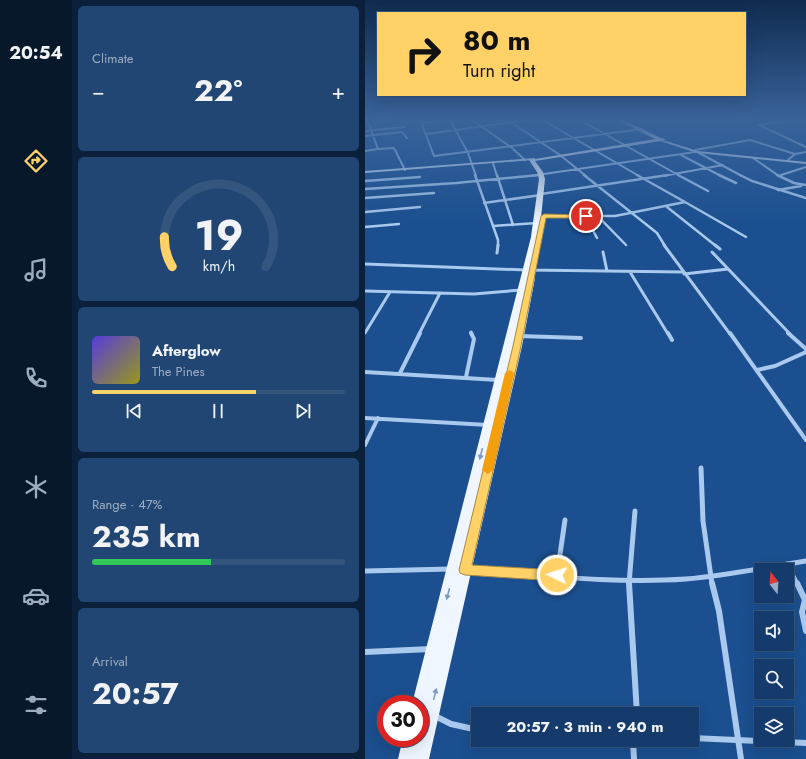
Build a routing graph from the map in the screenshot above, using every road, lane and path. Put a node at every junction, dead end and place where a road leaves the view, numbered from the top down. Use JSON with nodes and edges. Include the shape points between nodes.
{"nodes":[{"id":1,"x":397,"y":154,"type":"edge"},
{"id":2,"x":432,"y":154,"type":"edge"},
{"id":3,"x":451,"y":154,"type":"edge"},
{"id":4,"x":468,"y":154,"type":"edge"},
{"id":5,"x":524,"y":154,"type":"edge"},
{"id":6,"x":564,"y":154,"type":"edge"},
{"id":7,"x":604,"y":154,"type":"edge"},
{"id":8,"x":643,"y":154,"type":"edge"},
{"id":9,"x":683,"y":154,"type":"edge"},
{"id":10,"x":702,"y":154,"type":"edge"},
{"id":11,"x":720,"y":154,"type":"edge"},
{"id":12,"x":725,"y":154,"type":"edge"},
{"id":13,"x":795,"y":154,"type":"edge"},
{"id":14,"x":560,"y":155,"type":"junction"},
{"id":15,"x":680,"y":155,"type":"junction"},
{"id":16,"x":753,"y":158,"type":"junction"},
{"id":17,"x":532,"y":159,"type":"junction"},
{"id":18,"x":652,"y":159,"type":"junction"},
{"id":19,"x":788,"y":160,"type":"junction"},
{"id":20,"x":806,"y":162,"type":"edge"},
{"id":21,"x":493,"y":163,"type":"junction"},
{"id":22,"x":620,"y":164,"type":"junction"},
{"id":23,"x":472,"y":165,"type":"junction"},
{"id":24,"x":723,"y":165,"type":"junction"},
{"id":25,"x":806,"y":166,"type":"edge"},
{"id":26,"x":705,"y":168,"type":"junction"},
{"id":27,"x":405,"y":170,"type":"junction"},
{"id":28,"x":577,"y":170,"type":"junction"},
{"id":29,"x":365,"y":172,"type":"edge"},
{"id":30,"x":677,"y":173,"type":"junction"},
{"id":31,"x":543,"y":174,"type":"junction"},
{"id":32,"x":780,"y":176,"type":"junction"},
{"id":33,"x":420,"y":177,"type":"dead end"},
{"id":34,"x":499,"y":179,"type":"junction"},
{"id":35,"x":646,"y":179,"type":"junction"},
{"id":36,"x":365,"y":181,"type":"edge"},
{"id":37,"x":477,"y":181,"type":"junction"},
{"id":38,"x":736,"y":183,"type":"dead end"},
{"id":39,"x":806,"y":185,"type":"edge"},
{"id":40,"x":800,"y":186,"type":"junction"},
{"id":41,"x":598,"y":187,"type":"junction"},
{"id":42,"x":365,"y":189,"type":"edge"},
{"id":43,"x":778,"y":190,"type":"junction"},
{"id":44,"x":806,"y":190,"type":"edge"},
{"id":45,"x":708,"y":191,"type":"dead end"},
{"id":46,"x":434,"y":193,"type":"dead end"},
{"id":47,"x":543,"y":195,"type":"junction"},
{"id":48,"x":365,"y":198,"type":"edge"},
{"id":49,"x":806,"y":198,"type":"edge"},
{"id":50,"x":506,"y":199,"type":"junction"},
{"id":51,"x":584,"y":202,"type":"dead end"},
{"id":52,"x":685,"y":202,"type":"junction"},
{"id":53,"x":484,"y":203,"type":"junction"},
{"id":54,"x":420,"y":207,"type":"dead end"},
{"id":55,"x":667,"y":207,"type":"junction"},
{"id":56,"x":365,"y":212,"type":"edge"},
{"id":57,"x":631,"y":214,"type":"junction"},
{"id":58,"x":586,"y":216,"type":"junction"},
{"id":59,"x":598,"y":217,"type":"junction"},
{"id":60,"x":540,"y":219,"type":"junction"},
{"id":61,"x":399,"y":224,"type":"dead end"},
{"id":62,"x":513,"y":225,"type":"junction"},
{"id":63,"x":493,"y":226,"type":"junction"},
{"id":64,"x":365,"y":227,"type":"edge"},
{"id":65,"x":746,"y":237,"type":"dead end"},
{"id":66,"x":597,"y":238,"type":"dead end"},
{"id":67,"x":626,"y":245,"type":"dead end"},
{"id":68,"x":720,"y":248,"type":"dead end"},
{"id":69,"x":603,"y":252,"type":"dead end"},
{"id":70,"x":712,"y":252,"type":"dead end"},
{"id":71,"x":497,"y":253,"type":"dead end"},
{"id":72,"x":365,"y":264,"type":"edge"},
{"id":73,"x":728,"y":268,"type":"junction"},
{"id":74,"x":529,"y":270,"type":"junction"},
{"id":75,"x":607,"y":271,"type":"junction"},
{"id":76,"x":630,"y":272,"type":"junction"},
{"id":77,"x":684,"y":273,"type":"junction"},
{"id":78,"x":521,"y":290,"type":"junction"},
{"id":79,"x":365,"y":291,"type":"edge"},
{"id":80,"x":390,"y":292,"type":"junction"},
{"id":81,"x":440,"y":293,"type":"junction"},
{"id":82,"x":471,"y":332,"type":"dead end"},
{"id":83,"x":365,"y":333,"type":"edge"},
{"id":84,"x":519,"y":336,"type":"junction"},
{"id":85,"x":581,"y":338,"type":"dead end"},
{"id":86,"x":672,"y":340,"type":"dead end"},
{"id":87,"x":806,"y":348,"type":"edge"},
{"id":88,"x":806,"y":352,"type":"edge"},
{"id":89,"x":757,"y":370,"type":"junction"},
{"id":90,"x":365,"y":372,"type":"edge"},
{"id":91,"x":400,"y":373,"type":"junction"},
{"id":92,"x":466,"y":378,"type":"junction"},
{"id":93,"x":504,"y":381,"type":"junction"},
{"id":94,"x":365,"y":418,"type":"edge"},
{"id":95,"x":378,"y":418,"type":"junction"},
{"id":96,"x":488,"y":425,"type":"junction"},
{"id":97,"x":806,"y":440,"type":"edge"},
{"id":98,"x":365,"y":445,"type":"edge"},
{"id":99,"x":701,"y":468,"type":"dead end"},
{"id":100,"x":635,"y":511,"type":"dead end"},
{"id":101,"x":565,"y":520,"type":"dead end"},
{"id":102,"x":806,"y":561,"type":"edge"},
{"id":103,"x":793,"y":563,"type":"edge"},
{"id":104,"x":754,"y":569,"type":"edge"},
{"id":105,"x":460,"y":570,"type":"junction"},
{"id":106,"x":365,"y":571,"type":"edge"},
{"id":107,"x":557,"y":575,"type":"junction"},
{"id":108,"x":710,"y":576,"type":"junction"},
{"id":109,"x":794,"y":578,"type":"edge"},
{"id":110,"x":629,"y":580,"type":"junction"},
{"id":111,"x":806,"y":631,"type":"edge"},
{"id":112,"x":433,"y":648,"type":"junction"},
{"id":113,"x":365,"y":652,"type":"edge"},
{"id":114,"x":422,"y":695,"type":"edge"},
{"id":115,"x":429,"y":695,"type":"edge"},
{"id":116,"x":636,"y":707,"type":"edge"},
{"id":117,"x":429,"y":713,"type":"edge"},
{"id":118,"x":471,"y":728,"type":"edge"},
{"id":119,"x":699,"y":738,"type":"edge"},
{"id":120,"x":737,"y":740,"type":"junction"},
{"id":121,"x":806,"y":743,"type":"edge"},
{"id":122,"x":410,"y":747,"type":"edge"},
{"id":123,"x":421,"y":747,"type":"edge"},
{"id":124,"x":633,"y":747,"type":"edge"},
{"id":125,"x":407,"y":759,"type":"edge"},
{"id":126,"x":420,"y":759,"type":"edge"},
{"id":127,"x":634,"y":759,"type":"edge"},
{"id":128,"x":741,"y":759,"type":"edge"}],
"edges":[{"from":1,"to":27,"type":"street"},
{"from":2,"to":3,"type":"street"},
{"from":4,"to":23,"type":"street"},
{"from":5,"to":17,"type":"street"},
{"from":6,"to":14,"type":"main road"},
{"from":7,"to":22,"type":"street"},
{"from":8,"to":18,"type":"street"},
{"from":9,"to":15,"type":"street"},
{"from":10,"to":24,"type":"street"},
{"from":11,"to":16,"type":"street"},
{"from":12,"to":19,"type":"street"},
{"from":13,"to":19,"type":"street"},
{"from":14,"to":17,"type":"main road"},
{"from":14,"to":28,"type":"street"},
{"from":15,"to":18,"type":"street"},
{"from":15,"to":26,"type":"street"},
{"from":16,"to":20,"type":"street"},
{"from":16,"to":32,"type":"street"},
{"from":17,"to":21,"type":"street"},
{"from":17,"to":31,"type":"main road","via":[[537,161]]},
{"from":18,"to":22,"type":"street"},
{"from":18,"to":30,"type":"street"},
{"from":19,"to":20,"type":"street"},
{"from":21,"to":23,"type":"street"},
{"from":21,"to":34,"type":"street"},
{"from":22,"to":28,"type":"street"},
{"from":22,"to":35,"type":"street"},
{"from":23,"to":27,"type":"street"},
{"from":23,"to":37,"type":"street"},
{"from":24,"to":26,"type":"street"},
{"from":24,"to":43,"type":"street","via":[[752,181]]},
{"from":25,"to":32,"type":"street"},
{"from":26,"to":30,"type":"street"},
{"from":26,"to":38,"type":"street"},
{"from":27,"to":29,"type":"street"},
{"from":28,"to":31,"type":"street"},
{"from":28,"to":41,"type":"street"},
{"from":30,"to":35,"type":"street"},
{"from":30,"to":45,"type":"street"},
{"from":31,"to":34,"type":"street"},
{"from":31,"to":47,"type":"main road"},
{"from":32,"to":40,"type":"street"},
{"from":33,"to":36,"type":"street"},
{"from":34,"to":37,"type":"street"},
{"from":34,"to":50,"type":"street"},
{"from":35,"to":41,"type":"street"},
{"from":35,"to":52,"type":"street"},
{"from":37,"to":42,"type":"street"},
{"from":37,"to":53,"type":"street"},
{"from":39,"to":40,"type":"street"},
{"from":40,"to":43,"type":"street"},
{"from":40,"to":44,"type":"street"},
{"from":41,"to":47,"type":"street"},
{"from":41,"to":57,"type":"street"},
{"from":43,"to":49,"type":"street"},
{"from":46,"to":48,"type":"street"},
{"from":47,"to":50,"type":"street"},
{"from":47,"to":60,"type":"main road"},
{"from":50,"to":53,"type":"street"},
{"from":50,"to":62,"type":"street"},
{"from":51,"to":59,"type":"street"},
{"from":52,"to":55,"type":"street"},
{"from":52,"to":65,"type":"street"},
{"from":53,"to":63,"type":"street"},
{"from":54,"to":56,"type":"street"},
{"from":55,"to":57,"type":"street"},
{"from":55,"to":68,"type":"street"},
{"from":57,"to":59,"type":"street"},
{"from":57,"to":77,"type":"street","via":[[657,233]]},
{"from":58,"to":59,"type":"street"},
{"from":58,"to":60,"type":"street"},
{"from":58,"to":66,"type":"street"},
{"from":59,"to":67,"type":"street"},
{"from":60,"to":62,"type":"street"},
{"from":60,"to":74,"type":"main road"},
{"from":61,"to":64,"type":"street"},
{"from":62,"to":63,"type":"street"},
{"from":63,"to":71,"type":"street","via":[[498,240]]},
{"from":69,"to":75,"type":"street"},
{"from":70,"to":73,"type":"street"},
{"from":72,"to":74,"type":"street"},
{"from":73,"to":77,"type":"street"},
{"from":73,"to":87,"type":"street","via":[[784,329]]},
{"from":74,"to":75,"type":"street"},
{"from":74,"to":78,"type":"main road"},
{"from":74,"to":84,"type":"main road"},
{"from":75,"to":76,"type":"street"},
{"from":76,"to":77,"type":"street"},
{"from":76,"to":86,"type":"street"},
{"from":77,"to":89,"type":"street"},
{"from":78,"to":81,"type":"street","via":[[484,294]]},
{"from":78,"to":93,"type":"main road"},
{"from":79,"to":80,"type":"street"},
{"from":80,"to":81,"type":"street"},
{"from":80,"to":83,"type":"street"},
{"from":81,"to":91,"type":"street"},
{"from":82,"to":92,"type":"street","via":[[474,339]]},
{"from":84,"to":85,"type":"street"},
{"from":84,"to":93,"type":"main road"},
{"from":88,"to":89,"type":"street","via":[[775,366]]},
{"from":89,"to":97,"type":"street"},
{"from":90,"to":91,"type":"street"},
{"from":91,"to":92,"type":"street"},
{"from":92,"to":93,"type":"street"},
{"from":93,"to":96,"type":"main road"},
{"from":93,"to":105,"type":"main road"},
{"from":94,"to":95,"type":"street"},
{"from":95,"to":96,"type":"street"},
{"from":95,"to":98,"type":"street"},
{"from":96,"to":105,"type":"main road","one_way":true},
{"from":99,"to":108,"type":"street","via":[[703,521]]},
{"from":100,"to":110,"type":"street"},
{"from":101,"to":107,"type":"street"},
{"from":102,"to":103,"type":"street"},
{"from":104,"to":108,"type":"street"},
{"from":105,"to":106,"type":"street"},
{"from":105,"to":107,"type":"street"},
{"from":105,"to":112,"type":"main road","one_way":true},
{"from":115,"to":105,"type":"main road","one_way":true},
{"from":107,"to":110,"type":"street"},
{"from":108,"to":110,"type":"street"},
{"from":108,"to":120,"type":"street","via":[[719,611]]},
{"from":109,"to":111,"type":"street","via":[[805,600],[801,612]]},
{"from":110,"to":116,"type":"street"},
{"from":112,"to":113,"type":"street"},
{"from":112,"to":114,"type":"main road"},
{"from":117,"to":118,"type":"street","via":[[440,720]]},
{"from":119,"to":120,"type":"street"},
{"from":120,"to":121,"type":"street"},
{"from":120,"to":128,"type":"street"},
{"from":122,"to":125,"type":"main road"},
{"from":123,"to":126,"type":"main road"},
{"from":124,"to":127,"type":"street"}]}
